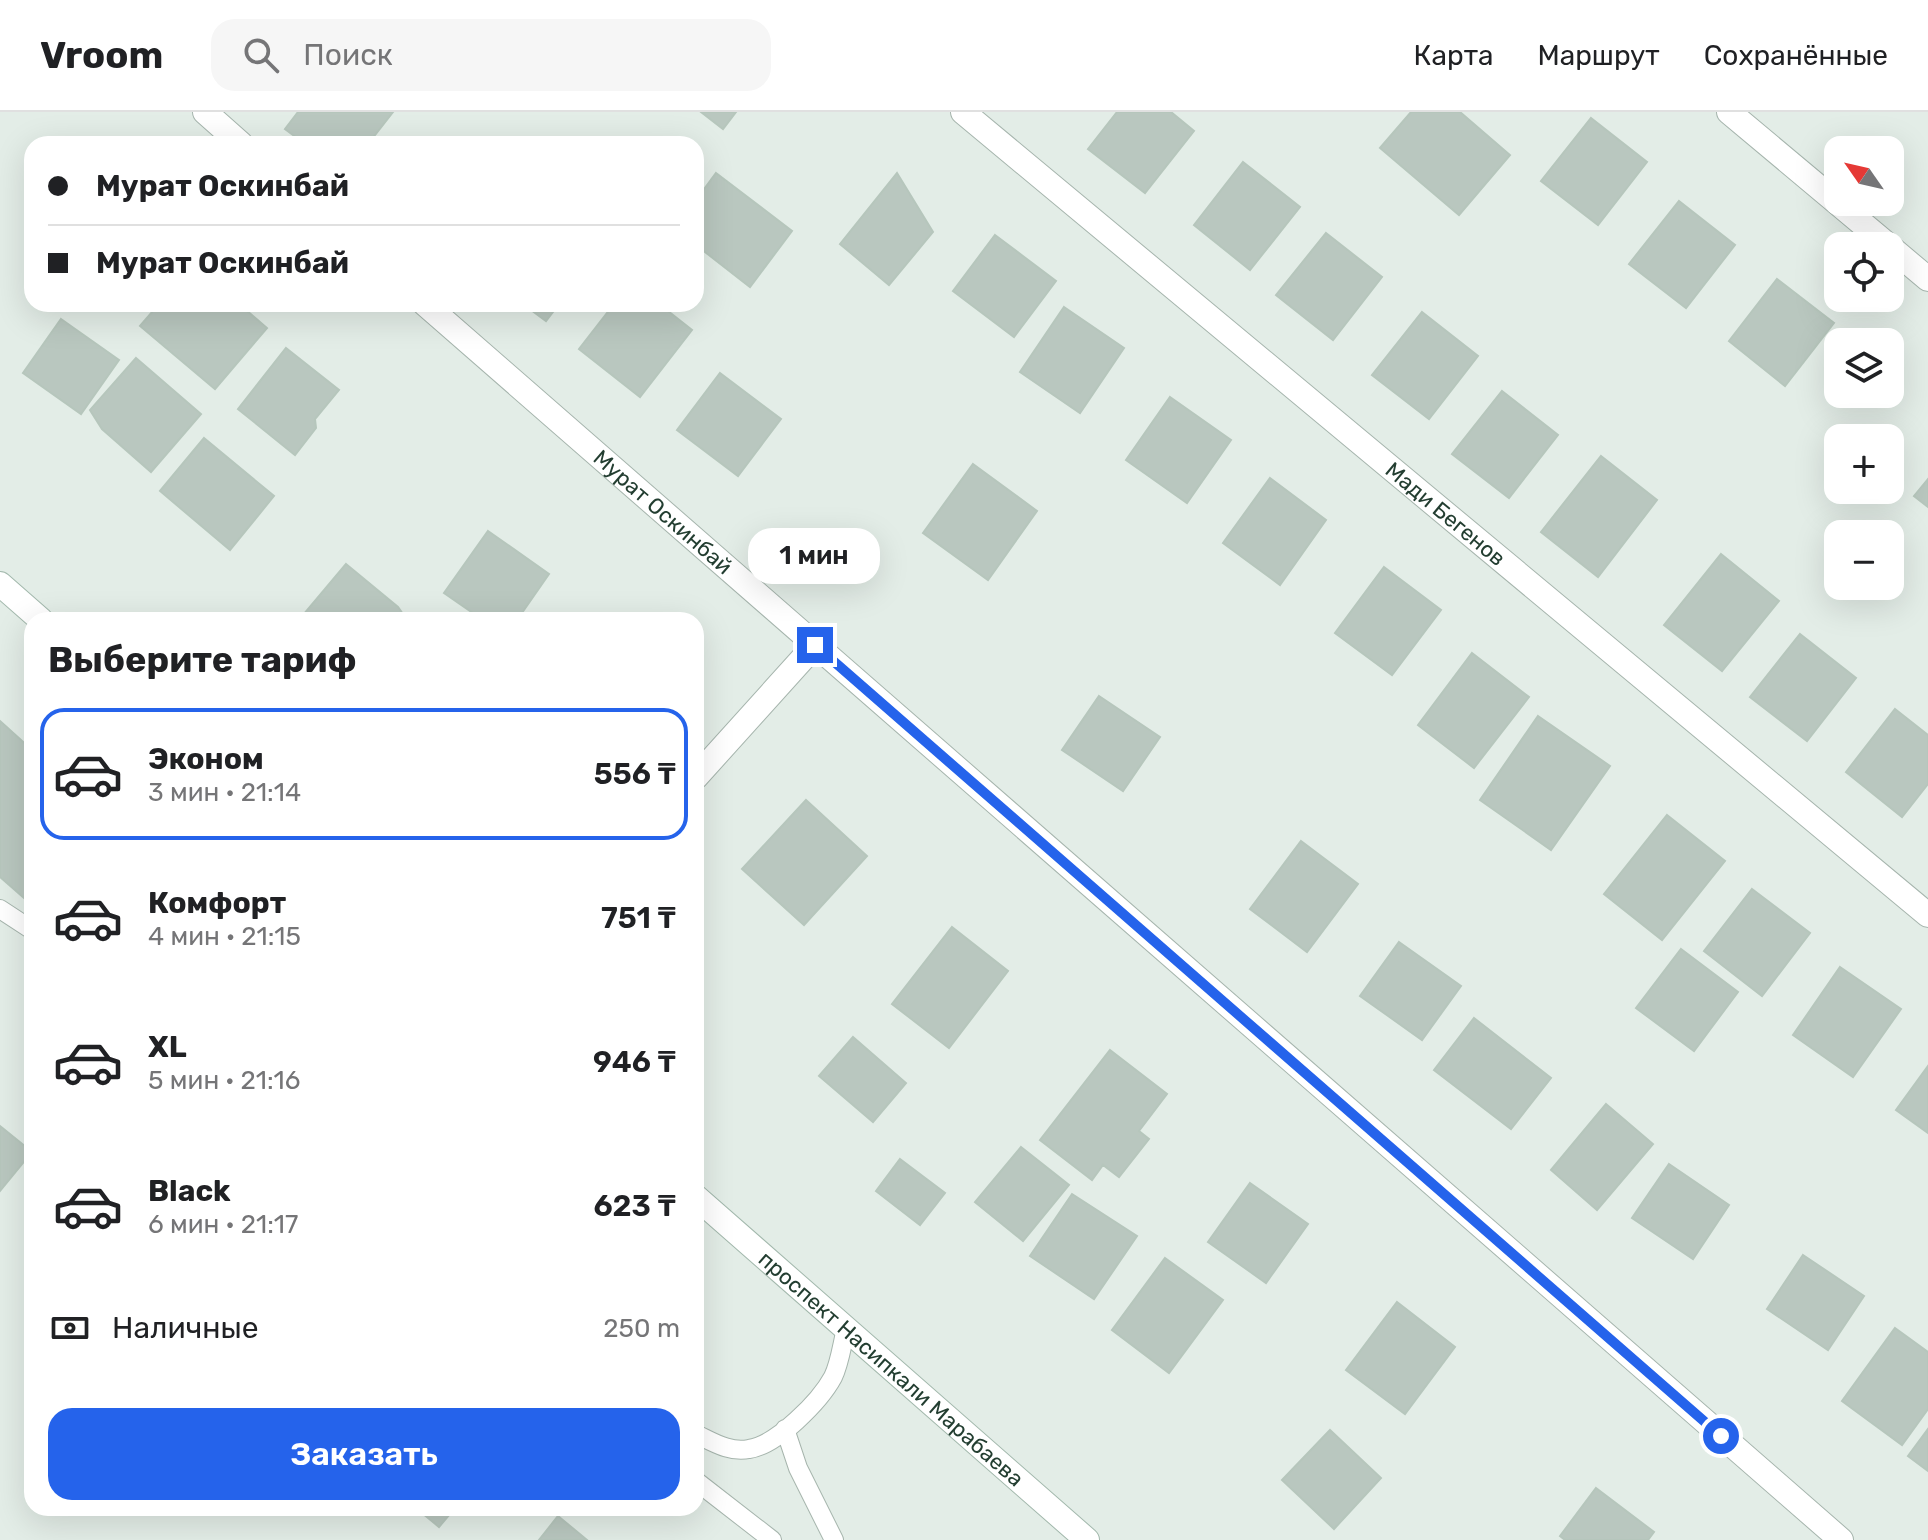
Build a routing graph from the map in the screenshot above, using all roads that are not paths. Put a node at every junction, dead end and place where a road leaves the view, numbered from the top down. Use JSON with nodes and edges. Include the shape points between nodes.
{"nodes":[{"id":1,"x":205,"y":112,"type":"edge"},
{"id":2,"x":963,"y":112,"type":"edge"},
{"id":3,"x":1729,"y":112,"type":"edge"},
{"id":4,"x":232,"y":136,"type":"edge"},
{"id":5,"x":1872,"y":232,"type":"edge"},
{"id":6,"x":1904,"y":259,"type":"edge"},
{"id":7,"x":1928,"y":279,"type":"edge"},
{"id":8,"x":434,"y":312,"type":"edge"},
{"id":9,"x":0,"y":584,"type":"edge"},
{"id":10,"x":32,"y":612,"type":"edge"},
{"id":11,"x":815,"y":645,"type":"junction"},
{"id":12,"x":704,"y":768,"type":"edge"},
{"id":13,"x":0,"y":909,"type":"edge"},
{"id":14,"x":1928,"y":915,"type":"edge"},
{"id":15,"x":24,"y":925,"type":"edge"},
{"id":16,"x":704,"y":1204,"type":"edge"},
{"id":17,"x":846,"y":1329,"type":"junction"},
{"id":18,"x":785,"y":1429,"type":"junction"},
{"id":19,"x":704,"y":1438,"type":"edge"},
{"id":20,"x":704,"y":1487,"type":"edge"},
{"id":21,"x":772,"y":1540,"type":"edge"},
{"id":22,"x":834,"y":1540,"type":"edge"},
{"id":23,"x":1087,"y":1540,"type":"edge"},
{"id":24,"x":1841,"y":1540,"type":"edge"}],
"edges":[{"from":1,"to":4,"type":"street"},
{"from":2,"to":14,"type":"street","name":"Мади Бегенов"},
{"from":3,"to":5,"type":"street"},
{"from":6,"to":7,"type":"street"},
{"from":8,"to":11,"type":"street","name":"Мурат Оскинбай"},
{"from":9,"to":10,"type":"street"},
{"from":11,"to":12,"type":"street"},
{"from":11,"to":24,"type":"street","name":"Мурат Оскинбай"},
{"from":13,"to":15,"type":"lane"},
{"from":16,"to":17,"type":"street","name":"проспект Насипкали Марабаева"},
{"from":17,"to":18,"type":"lane","via":[[833,1376]]},
{"from":17,"to":23,"type":"street","name":"проспект Насипкали Марабаева"},
{"from":18,"to":19,"type":"lane","via":[[767,1444],[747,1450],[725,1448]]},
{"from":18,"to":22,"type":"lane"},
{"from":20,"to":21,"type":"lane"}]}
